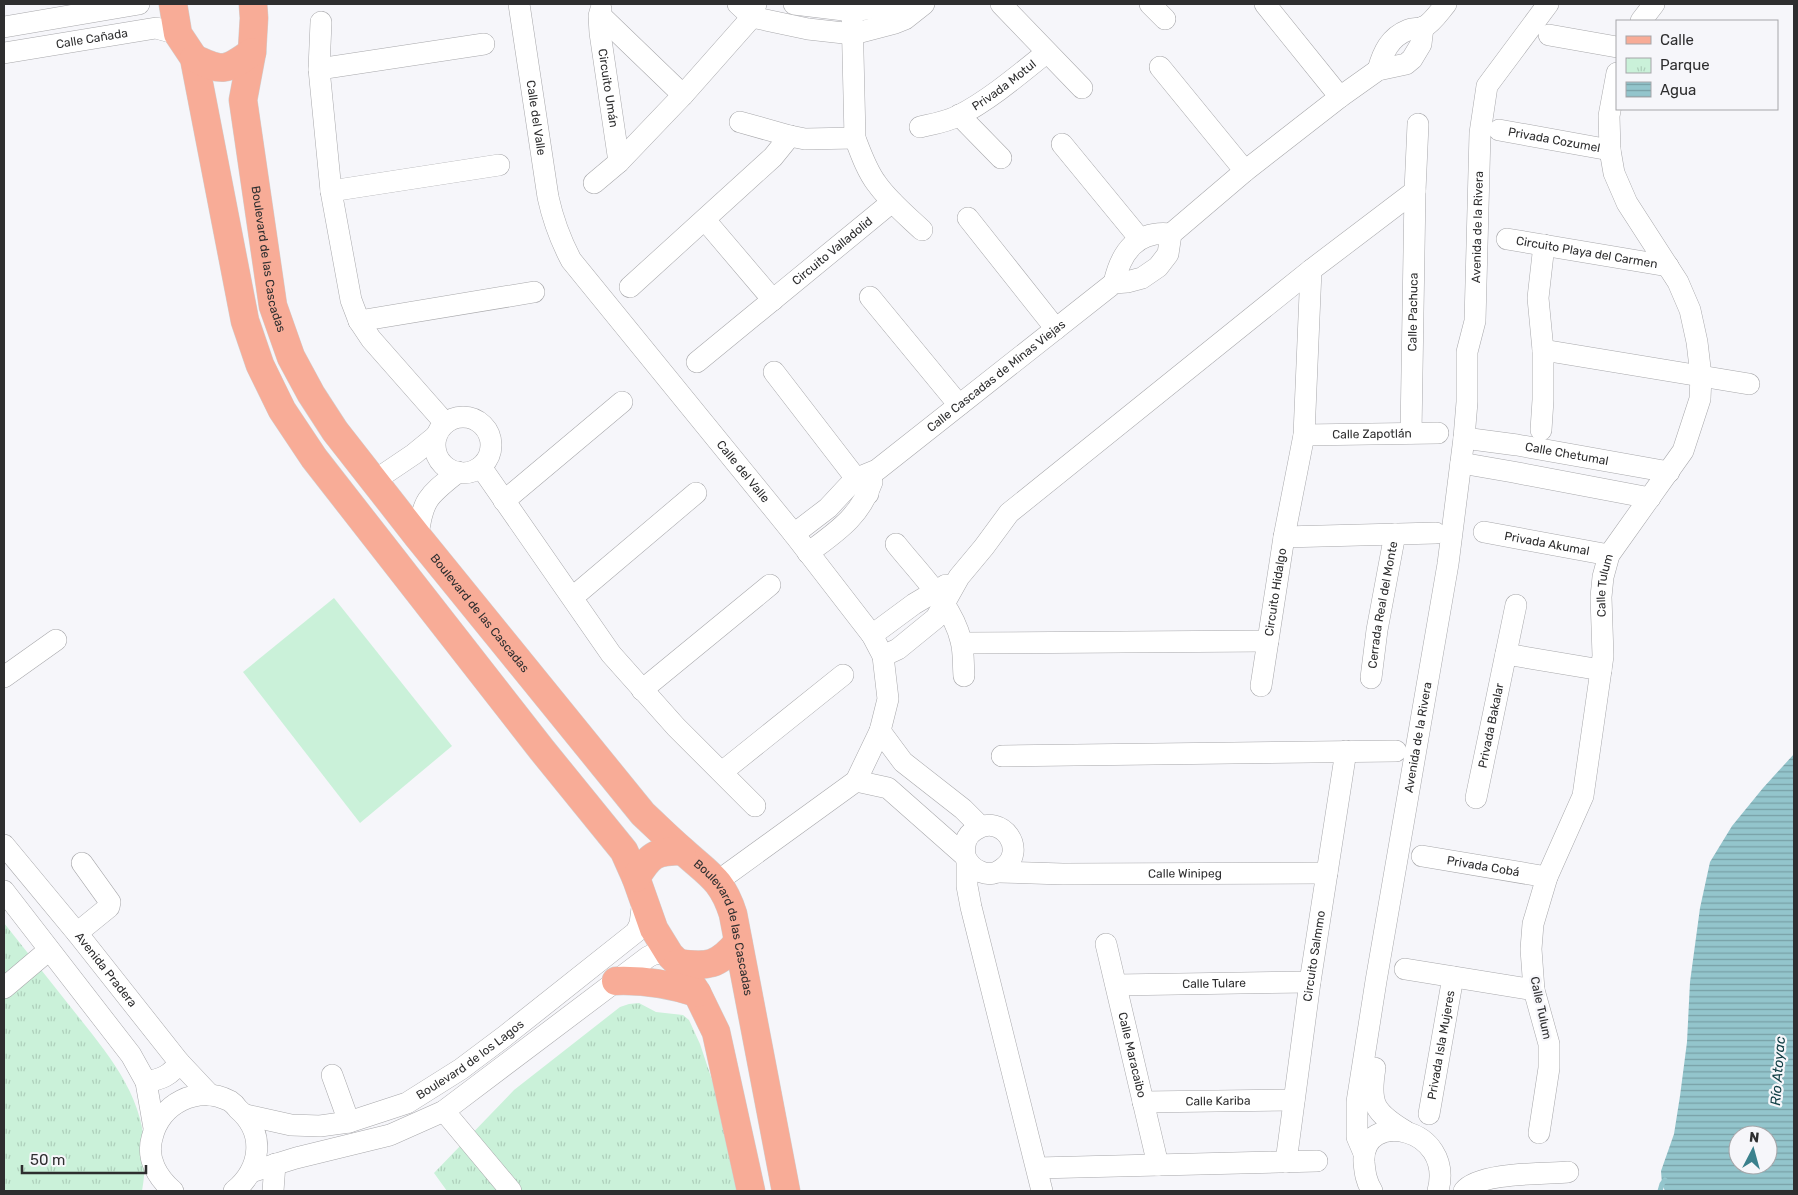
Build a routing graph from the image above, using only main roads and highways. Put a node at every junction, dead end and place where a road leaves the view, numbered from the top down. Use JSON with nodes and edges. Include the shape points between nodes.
{"nodes":[{"id":1,"x":173,"y":4,"type":"edge"},
{"id":2,"x":253,"y":4,"type":"edge"},
{"id":3,"x":252,"y":52,"type":"junction"},
{"id":4,"x":194,"y":58,"type":"junction"},
{"id":5,"x":682,"y":851,"type":"junction"},
{"id":6,"x":640,"y":889,"type":"junction"},
{"id":7,"x":738,"y":942,"type":"junction"},
{"id":8,"x":674,"y":959,"type":"junction"},
{"id":9,"x":616,"y":981,"type":"road end"},
{"id":10,"x":696,"y":993,"type":"junction"},
{"id":11,"x":751,"y":1191,"type":"edge"},
{"id":12,"x":786,"y":1191,"type":"edge"}],
"edges":[{"from":1,"to":4,"type":"main road","via":[[178,34]]},
{"from":2,"to":3,"type":"main road","name":"Boulevard de las Cascadas"},
{"from":3,"to":4,"type":"main road","via":[[233,66],[224,68],[215,68]]},
{"from":3,"to":5,"type":"main road","name":"Boulevard de las Cascadas","via":[[242,100],[273,306],[311,394],[334,431],[418,537],[643,814]]},
{"from":4,"to":6,"type":"main road","via":[[245,321],[260,365],[282,410],[320,465],[624,851]]},
{"from":5,"to":6,"type":"main road","via":[[664,851],[652,856]]},
{"from":5,"to":7,"type":"main road","name":"Boulevard de las Cascadas","via":[[718,881],[733,914]]},
{"from":6,"to":8,"type":"main road","via":[[654,929]]},
{"from":7,"to":8,"type":"main road","via":[[727,955],[715,962],[697,965]]},
{"from":7,"to":12,"type":"main road","name":"Boulevard de las Cascadas"},
{"from":8,"to":10,"type":"main road"},
{"from":9,"to":10,"type":"main road","via":[[653,982]]},
{"from":10,"to":11,"type":"main road","via":[[716,1032]]}]}
